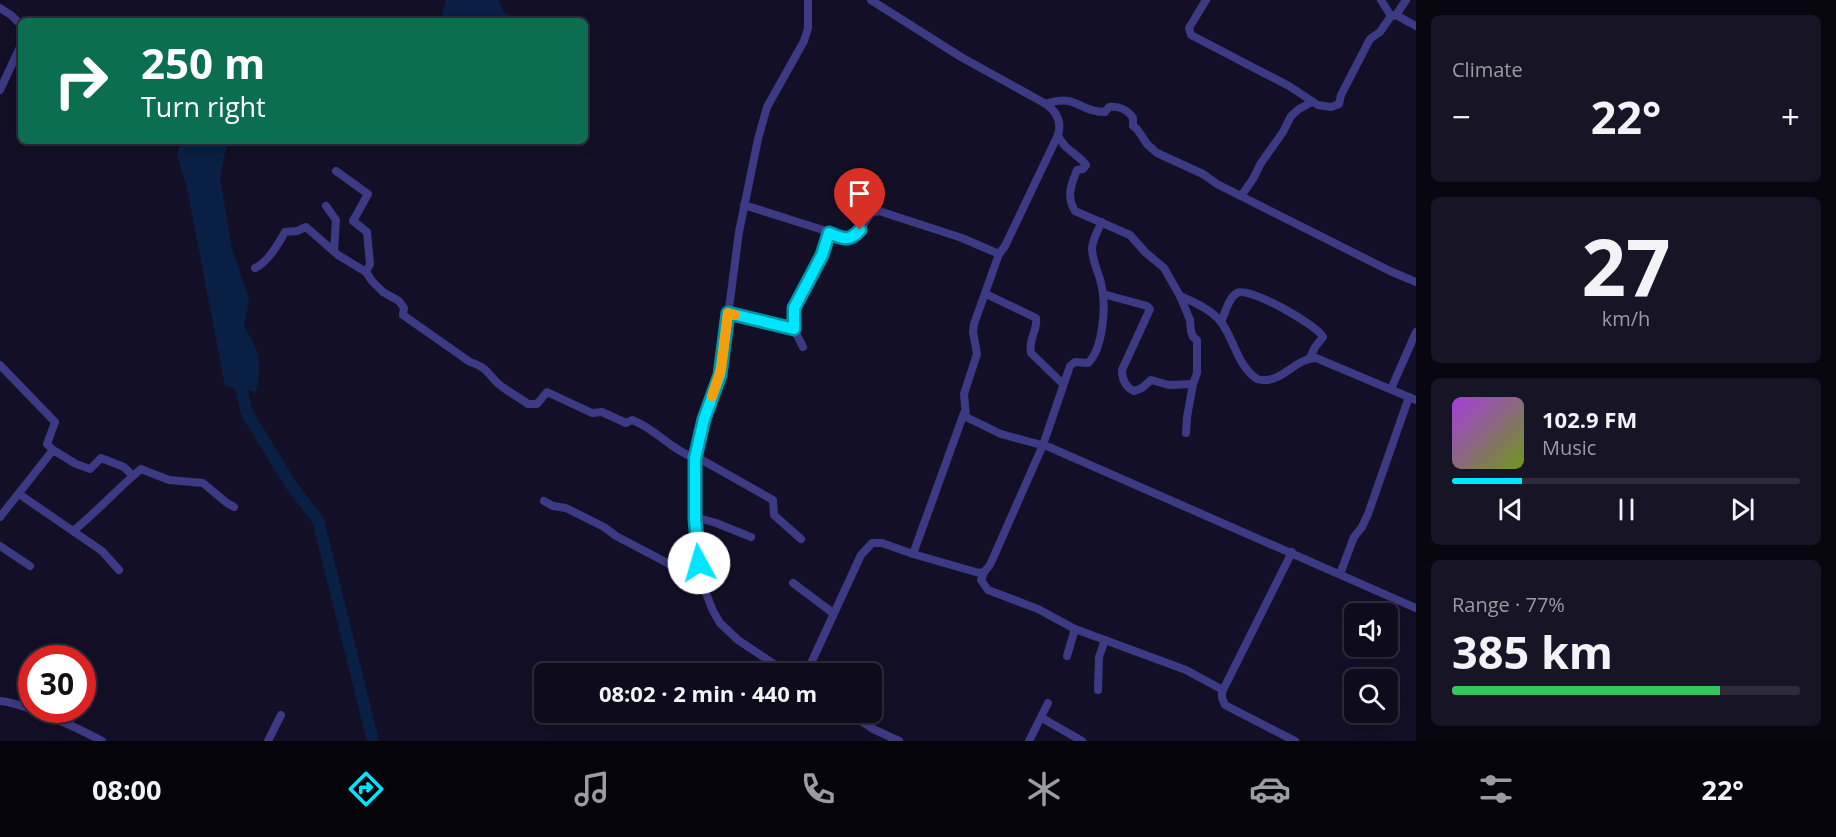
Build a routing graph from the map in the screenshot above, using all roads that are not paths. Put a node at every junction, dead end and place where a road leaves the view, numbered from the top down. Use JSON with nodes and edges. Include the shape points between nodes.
{"nodes":[{"id":1,"x":808,"y":0,"type":"edge"},
{"id":2,"x":871,"y":0,"type":"edge"},
{"id":3,"x":1206,"y":0,"type":"edge"},
{"id":4,"x":1381,"y":0,"type":"edge"},
{"id":5,"x":1406,"y":0,"type":"edge"},
{"id":6,"x":0,"y":8,"type":"edge"},
{"id":7,"x":1394,"y":16,"type":"junction"},
{"id":8,"x":18,"y":22,"type":"edge"},
{"id":9,"x":1416,"y":26,"type":"edge"},
{"id":10,"x":18,"y":51,"type":"edge"},
{"id":11,"x":0,"y":90,"type":"edge"},
{"id":12,"x":1312,"y":102,"type":"junction"},
{"id":13,"x":1046,"y":104,"type":"junction"},
{"id":14,"x":1058,"y":135,"type":"junction"},
{"id":15,"x":336,"y":171,"type":"dead end"},
{"id":16,"x":1241,"y":196,"type":"junction"},
{"id":17,"x":326,"y":206,"type":"dead end"},
{"id":18,"x":747,"y":206,"type":"junction"},
{"id":19,"x":1102,"y":222,"type":"junction"},
{"id":20,"x":829,"y":233,"type":"junction"},
{"id":21,"x":334,"y":251,"type":"junction"},
{"id":22,"x":999,"y":255,"type":"junction"},
{"id":23,"x":255,"y":268,"type":"dead end"},
{"id":24,"x":366,"y":272,"type":"junction"},
{"id":25,"x":1416,"y":282,"type":"edge"},
{"id":26,"x":986,"y":294,"type":"junction"},
{"id":27,"x":1103,"y":294,"type":"junction"},
{"id":28,"x":1180,"y":296,"type":"junction"},
{"id":29,"x":731,"y":314,"type":"junction"},
{"id":30,"x":1221,"y":322,"type":"junction"},
{"id":31,"x":794,"y":329,"type":"junction"},
{"id":32,"x":1416,"y":332,"type":"edge"},
{"id":33,"x":803,"y":347,"type":"dead end"},
{"id":34,"x":1310,"y":358,"type":"junction"},
{"id":35,"x":0,"y":365,"type":"edge"},
{"id":36,"x":1063,"y":384,"type":"junction"},
{"id":37,"x":1193,"y":384,"type":"junction"},
{"id":38,"x":1391,"y":389,"type":"junction"},
{"id":39,"x":1413,"y":398,"type":"edge"},
{"id":40,"x":964,"y":413,"type":"junction"},
{"id":41,"x":1186,"y":433,"type":"dead end"},
{"id":42,"x":1043,"y":444,"type":"junction"},
{"id":43,"x":53,"y":450,"type":"junction"},
{"id":44,"x":697,"y":457,"type":"junction"},
{"id":45,"x":132,"y":475,"type":"junction"},
{"id":46,"x":20,"y":494,"type":"junction"},
{"id":47,"x":544,"y":501,"type":"dead end"},
{"id":48,"x":234,"y":507,"type":"dead end"},
{"id":49,"x":0,"y":517,"type":"edge"},
{"id":50,"x":698,"y":518,"type":"junction"},
{"id":51,"x":73,"y":531,"type":"junction"},
{"id":52,"x":751,"y":537,"type":"dead end"},
{"id":53,"x":801,"y":539,"type":"dead end"},
{"id":54,"x":0,"y":546,"type":"edge"},
{"id":55,"x":1292,"y":552,"type":"junction"},
{"id":56,"x":913,"y":554,"type":"junction"},
{"id":57,"x":30,"y":566,"type":"dead end"},
{"id":58,"x":119,"y":570,"type":"dead end"},
{"id":59,"x":984,"y":572,"type":"junction"},
{"id":60,"x":1340,"y":574,"type":"junction"},
{"id":61,"x":696,"y":578,"type":"junction"},
{"id":62,"x":793,"y":583,"type":"dead end"},
{"id":63,"x":1416,"y":608,"type":"edge"},
{"id":64,"x":833,"y":613,"type":"junction"},
{"id":65,"x":1075,"y":629,"type":"junction"},
{"id":66,"x":1105,"y":640,"type":"junction"},
{"id":67,"x":1067,"y":656,"type":"dead end"},
{"id":68,"x":772,"y":663,"type":"edge"},
{"id":69,"x":811,"y":663,"type":"edge"},
{"id":70,"x":1098,"y":690,"type":"dead end"},
{"id":71,"x":1222,"y":690,"type":"junction"},
{"id":72,"x":0,"y":701,"type":"edge"},
{"id":73,"x":1048,"y":703,"type":"dead end"},
{"id":74,"x":281,"y":715,"type":"dead end"},
{"id":75,"x":1041,"y":718,"type":"junction"},
{"id":76,"x":864,"y":723,"type":"edge"},
{"id":77,"x":102,"y":741,"type":"edge"},
{"id":78,"x":268,"y":741,"type":"edge"},
{"id":79,"x":899,"y":741,"type":"edge"},
{"id":80,"x":1029,"y":741,"type":"edge"},
{"id":81,"x":1082,"y":741,"type":"edge"},
{"id":82,"x":1295,"y":741,"type":"edge"}],
"edges":[{"from":1,"to":18,"type":"street","via":[[804,41],[765,113]]},
{"from":2,"to":13,"type":"street","via":[[961,57]]},
{"from":3,"to":12,"type":"street","via":[[1189,28],[1191,35]]},
{"from":4,"to":7,"type":"street"},
{"from":5,"to":7,"type":"street"},
{"from":6,"to":8,"type":"street"},
{"from":7,"to":9,"type":"street"},
{"from":7,"to":12,"type":"street","via":[[1370,39],[1339,104],[1323,107]]},
{"from":10,"to":11,"type":"street"},
{"from":12,"to":16,"type":"street","via":[[1291,116]]},
{"from":13,"to":14,"type":"street","via":[[1057,116]]},
{"from":13,"to":16,"type":"street","via":[[1063,99],[1094,112],[1105,112],[1109,107],[1127,110],[1133,126],[1152,149]]},
{"from":14,"to":19,"type":"street","via":[[1062,145],[1086,165],[1077,170],[1069,189],[1073,208]]},
{"from":14,"to":22,"type":"street"},
{"from":15,"to":24,"type":"street","via":[[368,194],[353,220],[368,232],[370,264]]},
{"from":16,"to":25,"type":"street"},
{"from":17,"to":21,"type":"street","via":[[336,220]]},
{"from":18,"to":20,"type":"street"},
{"from":18,"to":29,"type":"street"},
{"from":19,"to":27,"type":"street","via":[[1092,250]]},
{"from":19,"to":28,"type":"street","via":[[1130,235],[1167,272]]},
{"from":20,"to":22,"type":"street","via":[[845,240],[852,238],[871,213],[879,212],[962,238]]},
{"from":20,"to":31,"type":"street","via":[[794,308]]},
{"from":21,"to":23,"type":"street","via":[[306,227],[285,232]]},
{"from":21,"to":24,"type":"street"},
{"from":22,"to":26,"type":"street"},
{"from":24,"to":44,"type":"street","via":[[383,292],[399,301],[404,315],[470,362],[483,366],[503,388],[528,404],[537,404],[547,392],[592,413],[641,423],[686,455]]},
{"from":26,"to":36,"type":"street","via":[[1036,318],[1031,353]]},
{"from":26,"to":40,"type":"street","via":[[972,328],[977,354],[966,384]]},
{"from":27,"to":36,"type":"street","via":[[1104,318],[1094,356],[1088,363],[1072,363]]},
{"from":27,"to":37,"type":"street","via":[[1150,309],[1122,370],[1125,385],[1134,391],[1151,380],[1169,385]]},
{"from":28,"to":30,"type":"street"},
{"from":28,"to":37,"type":"street","via":[[1193,338],[1197,340]]},
{"from":29,"to":31,"type":"street"},
{"from":29,"to":44,"type":"street","via":[[720,375],[704,419]]},
{"from":30,"to":34,"type":"street","via":[[1257,380],[1273,380]]},
{"from":30,"to":34,"type":"street","via":[[1237,293],[1261,298],[1321,334],[1323,337]]},
{"from":31,"to":33,"type":"street"},
{"from":32,"to":38,"type":"street"},
{"from":34,"to":38,"type":"street"},
{"from":35,"to":43,"type":"street","via":[[54,418],[47,444]]},
{"from":36,"to":42,"type":"street"},
{"from":37,"to":41,"type":"street"},
{"from":38,"to":39,"type":"street"},
{"from":39,"to":60,"type":"street"},
{"from":40,"to":42,"type":"street","via":[[970,420],[1001,434]]},
{"from":40,"to":56,"type":"street"},
{"from":42,"to":55,"type":"street"},
{"from":42,"to":59,"type":"street","via":[[992,562]]},
{"from":43,"to":45,"type":"street","via":[[90,468],[102,458],[124,467]]},
{"from":43,"to":46,"type":"street"},
{"from":44,"to":50,"type":"street"},
{"from":44,"to":53,"type":"street","via":[[773,500],[774,515]]},
{"from":45,"to":48,"type":"street","via":[[144,469],[169,480],[203,483]]},
{"from":45,"to":51,"type":"street"},
{"from":46,"to":49,"type":"street"},
{"from":46,"to":51,"type":"street"},
{"from":47,"to":61,"type":"street","via":[[594,522]]},
{"from":50,"to":52,"type":"street"},
{"from":50,"to":61,"type":"street"},
{"from":51,"to":58,"type":"street","via":[[102,551]]},
{"from":54,"to":57,"type":"street"},
{"from":55,"to":60,"type":"street"},
{"from":55,"to":71,"type":"street"},
{"from":56,"to":59,"type":"street"},
{"from":56,"to":64,"type":"street","via":[[882,543],[869,545]]},
{"from":59,"to":65,"type":"street","via":[[981,580],[988,590],[1038,609]]},
{"from":60,"to":63,"type":"street"},
{"from":61,"to":68,"type":"street","via":[[720,623]]},
{"from":62,"to":64,"type":"street"},
{"from":64,"to":69,"type":"street"},
{"from":65,"to":66,"type":"street"},
{"from":65,"to":67,"type":"street"},
{"from":66,"to":70,"type":"street","via":[[1099,657]]},
{"from":66,"to":71,"type":"street","via":[[1185,670]]},
{"from":71,"to":82,"type":"street","via":[[1225,705]]},
{"from":72,"to":77,"type":"street"},
{"from":73,"to":75,"type":"street"},
{"from":74,"to":78,"type":"street"},
{"from":75,"to":80,"type":"street"},
{"from":75,"to":81,"type":"street"},
{"from":76,"to":79,"type":"street"}]}
